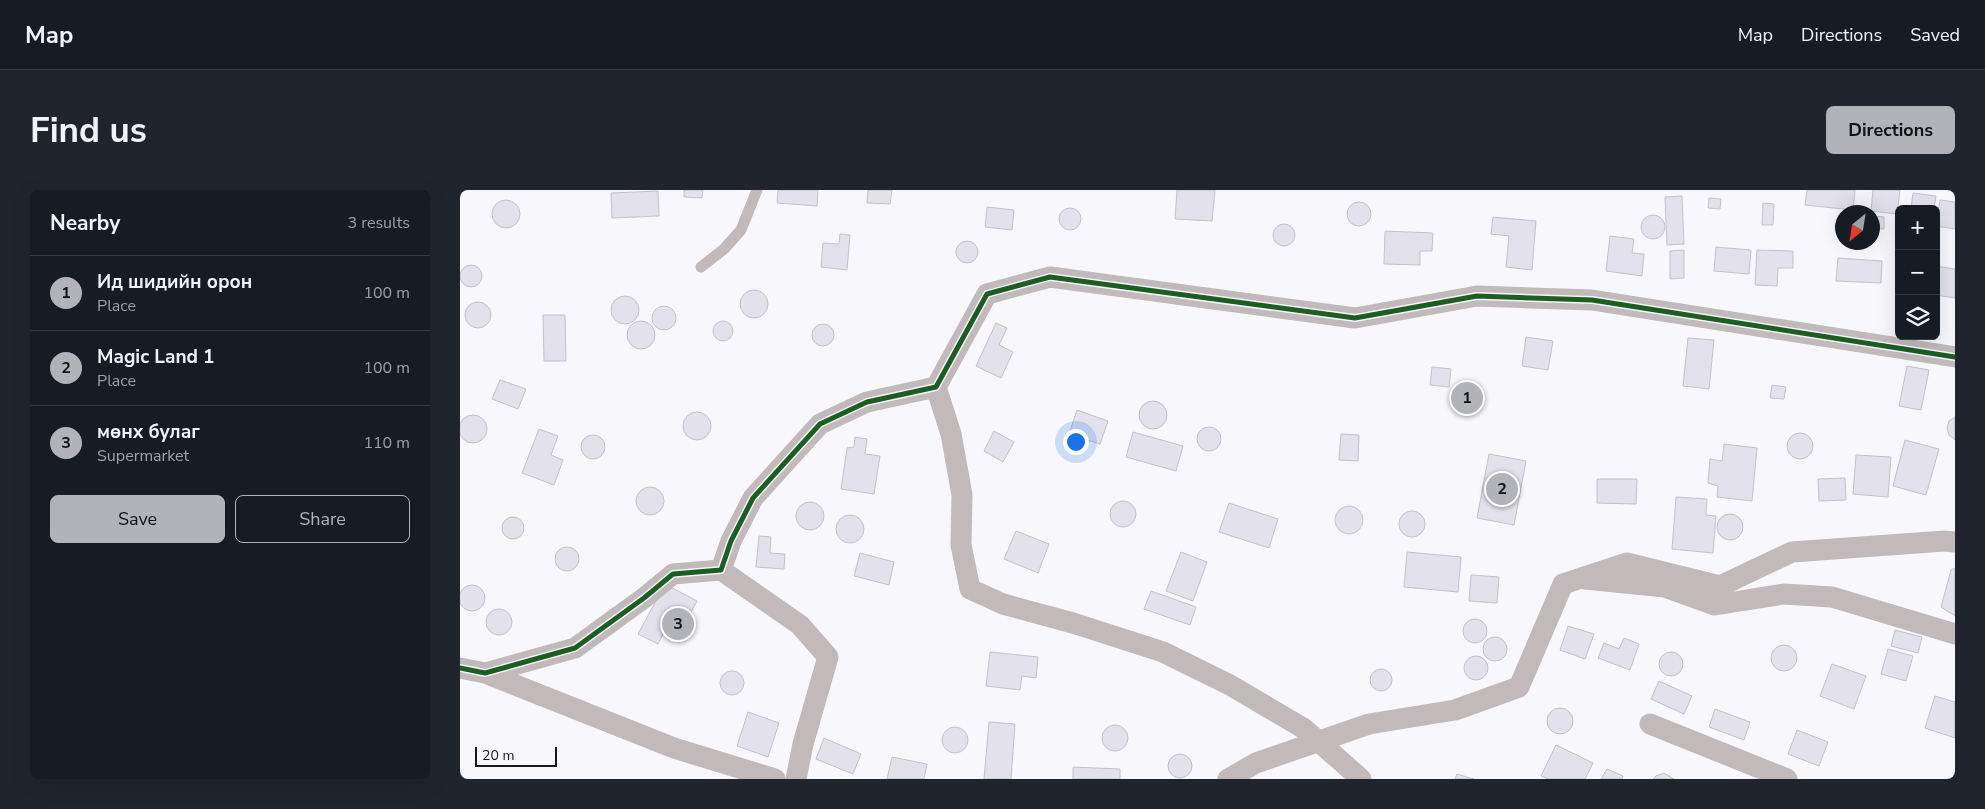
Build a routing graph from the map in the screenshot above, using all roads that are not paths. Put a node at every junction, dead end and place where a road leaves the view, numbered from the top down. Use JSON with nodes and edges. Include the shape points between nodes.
{"nodes":[{"id":1,"x":757,"y":190,"type":"edge"},
{"id":2,"x":701,"y":267,"type":"dead end"},
{"id":3,"x":1955,"y":357,"type":"edge"},
{"id":4,"x":936,"y":387,"type":"junction"},
{"id":5,"x":1955,"y":542,"type":"edge"},
{"id":6,"x":721,"y":570,"type":"junction"},
{"id":7,"x":1579,"y":579,"type":"junction"},
{"id":8,"x":1955,"y":634,"type":"edge"},
{"id":9,"x":460,"y":668,"type":"edge"},
{"id":10,"x":485,"y":673,"type":"junction"},
{"id":11,"x":1650,"y":724,"type":"dead end"},
{"id":12,"x":775,"y":779,"type":"edge"},
{"id":13,"x":796,"y":779,"type":"edge"},
{"id":14,"x":1228,"y":779,"type":"edge"},
{"id":15,"x":1361,"y":779,"type":"edge"},
{"id":16,"x":1787,"y":779,"type":"edge"}],
"edges":[{"from":1,"to":2,"type":"lane","via":[[741,230]]},
{"from":3,"to":4,"type":"street","via":[[1592,300],[1477,296],[1355,318],[1050,277],[987,294]]},
{"from":4,"to":6,"type":"street","via":[[867,402],[820,424],[753,498],[731,540]]},
{"from":4,"to":15,"type":"street","bridge":true,"via":[[951,434],[962,495],[961,545],[970,589],[1003,604],[1163,652],[1230,685],[1303,728]]},
{"from":5,"to":7,"type":"street","via":[[1792,552],[1720,586],[1627,563]]},
{"from":6,"to":10,"type":"street","via":[[673,574],[574,648]]},
{"from":6,"to":13,"type":"street","via":[[800,625],[828,657]]},
{"from":7,"to":8,"type":"street","via":[[1665,587],[1715,605],[1784,594],[1832,597]]},
{"from":7,"to":14,"type":"street","via":[[1564,584],[1519,687],[1455,710],[1369,724],[1256,763]]},
{"from":9,"to":10,"type":"street"},
{"from":10,"to":12,"type":"street","via":[[674,748]]},
{"from":11,"to":16,"type":"street"}]}
